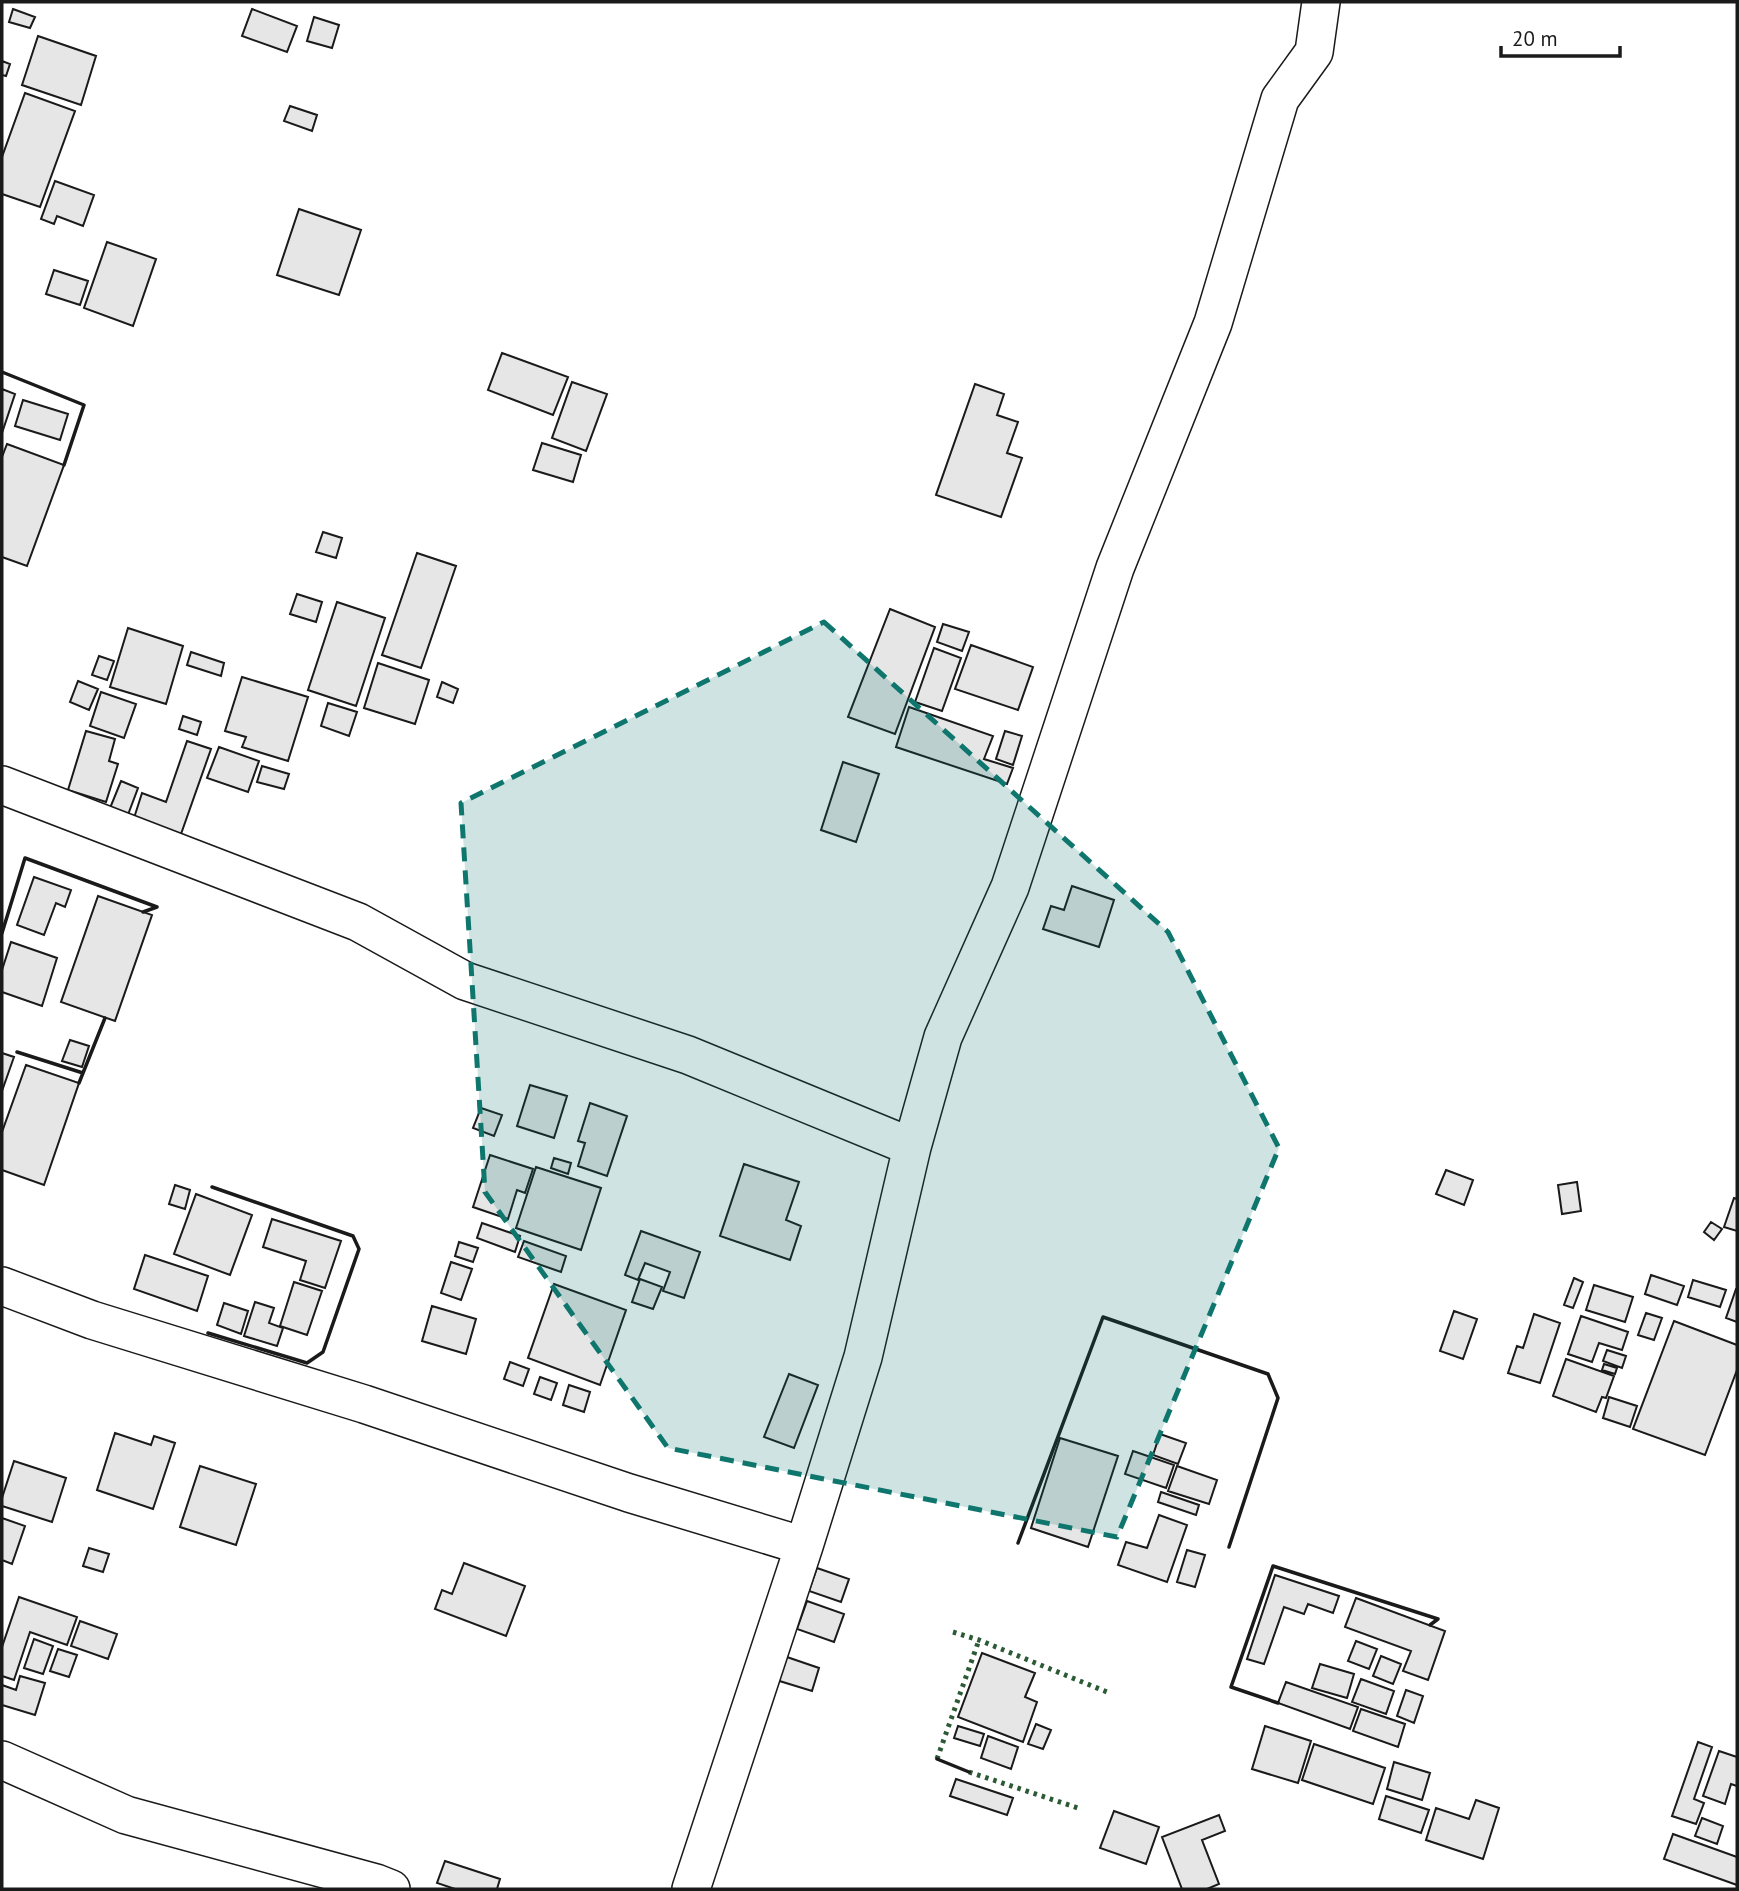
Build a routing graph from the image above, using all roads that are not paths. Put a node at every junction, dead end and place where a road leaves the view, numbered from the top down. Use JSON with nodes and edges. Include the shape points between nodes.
{"nodes":[{"id":1,"x":1321,"y":2,"type":"edge"},
{"id":2,"x":2,"y":785,"type":"edge"},
{"id":3,"x":912,"y":1147,"type":"junction"},
{"id":4,"x":2,"y":1286,"type":"edge"},
{"id":5,"x":804,"y":1546,"type":"junction"},
{"id":6,"x":2,"y":1760,"type":"edge"},
{"id":7,"x":391,"y":1889,"type":"edge"},
{"id":8,"x":691,"y":1889,"type":"edge"}],
"edges":[{"from":1,"to":3,"type":"street","via":[[1314,52],[1280,99],[1213,323],[1115,568],[1010,887],[943,1037]]},
{"from":2,"to":3,"type":"street","via":[[358,922],[465,981],[688,1055]]},
{"from":3,"to":5,"type":"street","via":[[863,1357]]},
{"from":4,"to":5,"type":"street","via":[[92,1320]]},
{"from":5,"to":8,"type":"street"},
{"from":6,"to":7,"type":"street","via":[[126,1815]]}]}
